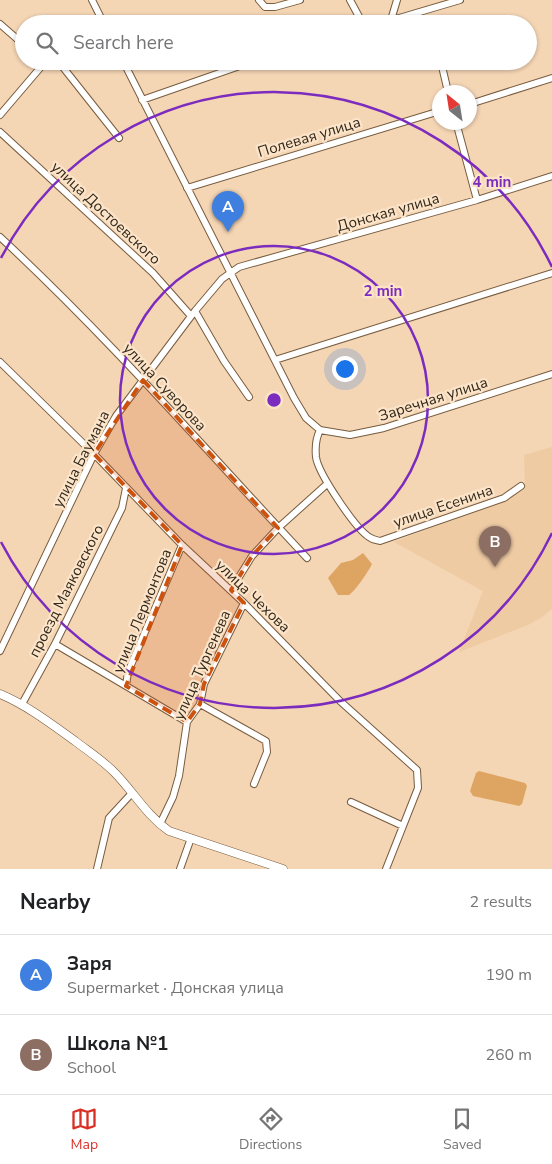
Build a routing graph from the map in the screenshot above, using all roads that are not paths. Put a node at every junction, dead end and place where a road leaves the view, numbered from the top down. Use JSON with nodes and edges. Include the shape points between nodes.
{"nodes":[{"id":1,"x":92,"y":0,"type":"edge"},
{"id":2,"x":259,"y":0,"type":"edge"},
{"id":3,"x":300,"y":0,"type":"edge"},
{"id":4,"x":350,"y":0,"type":"edge"},
{"id":5,"x":397,"y":0,"type":"edge"},
{"id":6,"x":460,"y":0,"type":"edge"},
{"id":7,"x":97,"y":15,"type":"edge"},
{"id":8,"x":358,"y":15,"type":"edge"},
{"id":9,"x":392,"y":15,"type":"edge"},
{"id":10,"x":408,"y":15,"type":"edge"},
{"id":11,"x":0,"y":24,"type":"edge"},
{"id":12,"x":15,"y":37,"type":"edge"},
{"id":13,"x":38,"y":70,"type":"edge"},
{"id":14,"x":65,"y":70,"type":"edge"},
{"id":15,"x":127,"y":70,"type":"edge"},
{"id":16,"x":228,"y":70,"type":"edge"},
{"id":17,"x":443,"y":70,"type":"edge"},
{"id":18,"x":552,"y":78,"type":"edge"},
{"id":19,"x":446,"y":85,"type":"edge"},
{"id":20,"x":142,"y":100,"type":"junction"},
{"id":21,"x":477,"y":102,"type":"edge"},
{"id":22,"x":432,"y":113,"type":"edge"},
{"id":23,"x":0,"y":115,"type":"edge"},
{"id":24,"x":458,"y":130,"type":"edge"},
{"id":25,"x":0,"y":132,"type":"edge"},
{"id":26,"x":119,"y":138,"type":"dead end"},
{"id":27,"x":552,"y":176,"type":"edge"},
{"id":28,"x":187,"y":188,"type":"junction"},
{"id":29,"x":477,"y":200,"type":"junction"},
{"id":30,"x":0,"y":237,"type":"edge"},
{"id":31,"x":230,"y":273,"type":"junction"},
{"id":32,"x":552,"y":273,"type":"edge"},
{"id":33,"x":193,"y":314,"type":"junction"},
{"id":34,"x":275,"y":360,"type":"junction"},
{"id":35,"x":0,"y":362,"type":"edge"},
{"id":36,"x":552,"y":374,"type":"edge"},
{"id":37,"x":142,"y":380,"type":"junction"},
{"id":38,"x":249,"y":397,"type":"dead end"},
{"id":39,"x":320,"y":430,"type":"junction"},
{"id":40,"x":94,"y":454,"type":"junction"},
{"id":41,"x":327,"y":484,"type":"junction"},
{"id":42,"x":520,"y":486,"type":"dead end"},
{"id":43,"x":126,"y":488,"type":"junction"},
{"id":44,"x":278,"y":528,"type":"junction"},
{"id":45,"x":182,"y":545,"type":"junction"},
{"id":46,"x":307,"y":558,"type":"dead end"},
{"id":47,"x":231,"y":590,"type":"junction"},
{"id":48,"x":244,"y":603,"type":"junction"},
{"id":49,"x":55,"y":644,"type":"junction"},
{"id":50,"x":0,"y":651,"type":"edge"},
{"id":51,"x":126,"y":686,"type":"junction"},
{"id":52,"x":0,"y":694,"type":"edge"},
{"id":53,"x":22,"y":704,"type":"junction"},
{"id":54,"x":200,"y":704,"type":"junction"},
{"id":55,"x":187,"y":722,"type":"junction"},
{"id":56,"x":254,"y":784,"type":"dead end"},
{"id":57,"x":132,"y":794,"type":"junction"},
{"id":58,"x":351,"y":802,"type":"dead end"},
{"id":59,"x":160,"y":824,"type":"junction"},
{"id":60,"x":403,"y":826,"type":"junction"},
{"id":61,"x":191,"y":838,"type":"junction"},
{"id":62,"x":97,"y":869,"type":"edge"},
{"id":63,"x":180,"y":869,"type":"edge"},
{"id":64,"x":283,"y":869,"type":"edge"},
{"id":65,"x":386,"y":869,"type":"edge"}],
"edges":[{"from":1,"to":7,"type":"street"},
{"from":2,"to":3,"type":"street","via":[[265,7]]},
{"from":4,"to":8,"type":"street"},
{"from":5,"to":9,"type":"street"},
{"from":6,"to":10,"type":"street"},
{"from":11,"to":12,"type":"street"},
{"from":13,"to":23,"type":"street"},
{"from":14,"to":26,"type":"street"},
{"from":15,"to":20,"type":"street"},
{"from":16,"to":20,"type":"street"},
{"from":17,"to":19,"type":"street"},
{"from":18,"to":21,"type":"street"},
{"from":20,"to":28,"type":"street"},
{"from":22,"to":28,"type":"street","name":"Полевая улица"},
{"from":24,"to":29,"type":"street"},
{"from":25,"to":33,"type":"street","name":"улица Достоевского"},
{"from":27,"to":29,"type":"street","name":"Донская улица"},
{"from":28,"to":31,"type":"street"},
{"from":29,"to":31,"type":"street","name":"Донская улица","via":[[239,267]]},
{"from":30,"to":37,"type":"street","name":"улица Суворова"},
{"from":31,"to":33,"type":"street","name":"улица Баумана","via":[[222,278]]},
{"from":31,"to":34,"type":"street"},
{"from":32,"to":34,"type":"street"},
{"from":33,"to":37,"type":"street","name":"улица Баумана"},
{"from":33,"to":38,"type":"street","name":"улица Достоевского"},
{"from":34,"to":39,"type":"street","via":[[306,418]]},
{"from":35,"to":40,"type":"street","name":"улица Чехова"},
{"from":36,"to":39,"type":"street","name":"Заречная улица","via":[[384,428],[350,435]]},
{"from":37,"to":40,"type":"street","name":"улица Баумана"},
{"from":37,"to":44,"type":"street","name":"улица Суворова"},
{"from":39,"to":41,"type":"street","via":[[316,438],[316,458]]},
{"from":40,"to":43,"type":"street","name":"улица Чехова"},
{"from":40,"to":50,"type":"street","name":"улица Баумана"},
{"from":41,"to":42,"type":"street","name":"улица Есенина","via":[[363,532],[380,541],[504,498]]},
{"from":41,"to":44,"type":"street"},
{"from":43,"to":45,"type":"street","name":"улица Чехова"},
{"from":43,"to":49,"type":"street","name":"проезд Маяковского","via":[[122,508]]},
{"from":44,"to":46,"type":"street","name":"улица Суворова"},
{"from":44,"to":47,"type":"street","via":[[252,556]]},
{"from":45,"to":47,"type":"street","name":"улица Чехова"},
{"from":45,"to":51,"type":"street","name":"улица Лермонтова","via":[[128,672]]},
{"from":47,"to":48,"type":"street","name":"улица Чехова"},
{"from":48,"to":54,"type":"street","name":"улица Тургенева","via":[[204,684]]},
{"from":48,"to":60,"type":"street","name":"улица Чехова","via":[[340,701],[418,770],[418,788]]},
{"from":49,"to":51,"type":"street"},
{"from":49,"to":53,"type":"street","name":"проезд Маяковского"},
{"from":51,"to":55,"type":"street"},
{"from":52,"to":53,"type":"street"},
{"from":53,"to":57,"type":"street","via":[[105,763]]},
{"from":54,"to":55,"type":"street","name":"улица Тургенева"},
{"from":54,"to":56,"type":"street","via":[[266,740],[267,752]]},
{"from":55,"to":59,"type":"street","name":"улица Тургенева","via":[[179,776]]},
{"from":57,"to":59,"type":"street"},
{"from":57,"to":62,"type":"street","via":[[109,818]]},
{"from":58,"to":60,"type":"street"},
{"from":59,"to":61,"type":"street"},
{"from":60,"to":65,"type":"street","name":"улица Чехова"},
{"from":61,"to":63,"type":"street"},
{"from":61,"to":64,"type":"street"}]}
